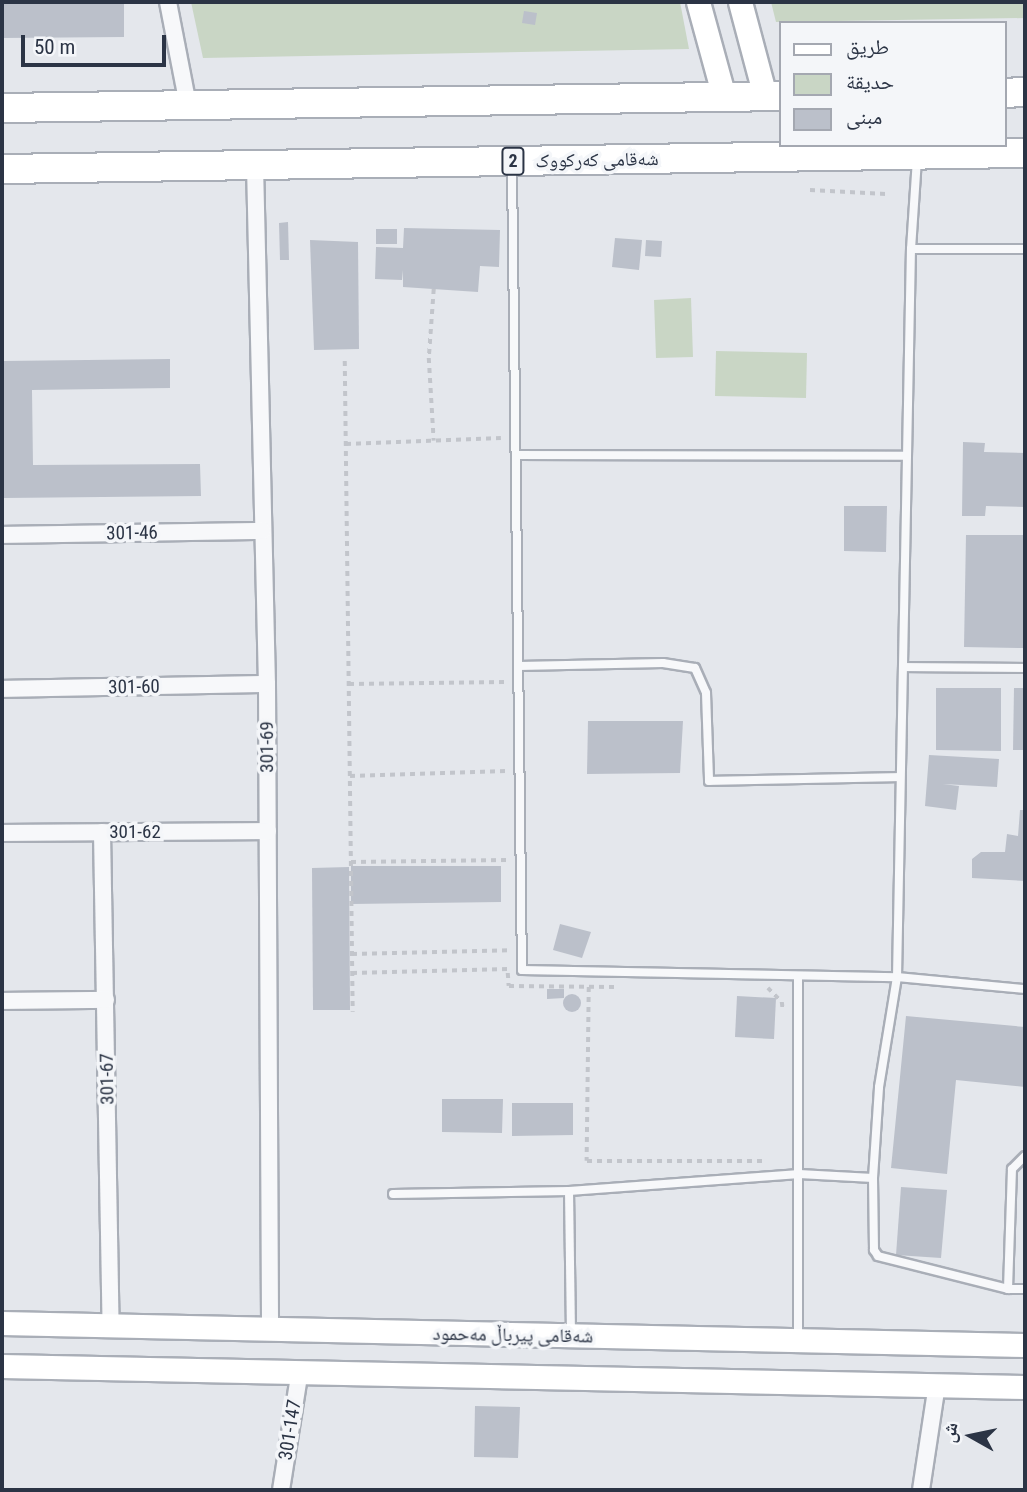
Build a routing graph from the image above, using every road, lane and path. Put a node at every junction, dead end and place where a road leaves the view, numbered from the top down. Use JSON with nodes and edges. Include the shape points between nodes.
{"nodes":[{"id":1,"x":168,"y":2,"type":"edge"},
{"id":2,"x":698,"y":2,"type":"edge"},
{"id":3,"x":740,"y":2,"type":"edge"},
{"id":4,"x":1025,"y":92,"type":"edge"},
{"id":5,"x":1006,"y":93,"type":"edge"},
{"id":6,"x":772,"y":96,"type":"edge"},
{"id":7,"x":724,"y":97,"type":"junction"},
{"id":8,"x":188,"y":105,"type":"junction"},
{"id":9,"x":2,"y":108,"type":"edge"},
{"id":10,"x":1025,"y":153,"type":"edge"},
{"id":11,"x":918,"y":155,"type":"junction"},
{"id":12,"x":512,"y":161,"type":"junction"},
{"id":13,"x":255,"y":164,"type":"junction"},
{"id":14,"x":2,"y":169,"type":"edge"},
{"id":15,"x":810,"y":190,"type":"dead end"},
{"id":16,"x":886,"y":194,"type":"dead end"},
{"id":17,"x":911,"y":249,"type":"junction"},
{"id":18,"x":1025,"y":249,"type":"edge"},
{"id":19,"x":433,"y":289,"type":"dead end"},
{"id":20,"x":345,"y":361,"type":"dead end"},
{"id":21,"x":434,"y":441,"type":"junction"},
{"id":22,"x":346,"y":444,"type":"junction"},
{"id":23,"x":503,"y":451,"type":"dead end"},
{"id":24,"x":516,"y":455,"type":"junction"},
{"id":25,"x":907,"y":456,"type":"junction"},
{"id":26,"x":262,"y":531,"type":"junction"},
{"id":27,"x":2,"y":535,"type":"edge"},
{"id":28,"x":519,"y":666,"type":"junction"},
{"id":29,"x":903,"y":667,"type":"junction"},
{"id":30,"x":505,"y":668,"type":"dead end"},
{"id":31,"x":1025,"y":668,"type":"edge"},
{"id":32,"x":505,"y":682,"type":"junction"},
{"id":33,"x":267,"y":684,"type":"junction"},
{"id":34,"x":349,"y":684,"type":"junction"},
{"id":35,"x":2,"y":689,"type":"edge"},
{"id":36,"x":505,"y":695,"type":"dead end"},
{"id":37,"x":506,"y":758,"type":"dead end"},
{"id":38,"x":506,"y":771,"type":"junction"},
{"id":39,"x":350,"y":776,"type":"junction"},
{"id":40,"x":899,"y":778,"type":"junction"},
{"id":41,"x":506,"y":784,"type":"dead end"},
{"id":42,"x":268,"y":831,"type":"junction"},
{"id":43,"x":102,"y":832,"type":"junction"},
{"id":44,"x":2,"y":833,"type":"edge"},
{"id":45,"x":507,"y":847,"type":"dead end"},
{"id":46,"x":507,"y":860,"type":"junction"},
{"id":47,"x":351,"y":862,"type":"junction"},
{"id":48,"x":507,"y":873,"type":"dead end"},
{"id":49,"x":508,"y":937,"type":"dead end"},
{"id":50,"x":508,"y":950,"type":"junction"},
{"id":51,"x":522,"y":950,"type":"junction"},
{"id":52,"x":352,"y":954,"type":"junction"},
{"id":53,"x":508,"y":971,"type":"junction"},
{"id":54,"x":352,"y":973,"type":"junction"},
{"id":55,"x":799,"y":976,"type":"junction"},
{"id":56,"x":897,"y":977,"type":"junction"},
{"id":57,"x":589,"y":987,"type":"junction"},
{"id":58,"x":616,"y":987,"type":"dead end"},
{"id":59,"x":755,"y":988,"type":"dead end"},
{"id":60,"x":1025,"y":989,"type":"edge"},
{"id":61,"x":106,"y":1000,"type":"junction"},
{"id":62,"x":2,"y":1001,"type":"edge"},
{"id":63,"x":353,"y":1012,"type":"dead end"},
{"id":64,"x":783,"y":1015,"type":"dead end"},
{"id":65,"x":1025,"y":1156,"type":"edge"},
{"id":66,"x":771,"y":1161,"type":"dead end"},
{"id":67,"x":799,"y":1174,"type":"junction"},
{"id":68,"x":873,"y":1178,"type":"junction"},
{"id":69,"x":569,"y":1191,"type":"junction"},
{"id":70,"x":393,"y":1194,"type":"dead end"},
{"id":71,"x":1008,"y":1289,"type":"junction"},
{"id":72,"x":1025,"y":1289,"type":"edge"},
{"id":73,"x":2,"y":1323,"type":"edge"},
{"id":74,"x":111,"y":1325,"type":"junction"},
{"id":75,"x":270,"y":1329,"type":"junction"},
{"id":76,"x":506,"y":1336,"type":"junction"},
{"id":77,"x":571,"y":1337,"type":"junction"},
{"id":78,"x":798,"y":1338,"type":"junction"},
{"id":79,"x":1025,"y":1345,"type":"edge"},
{"id":80,"x":2,"y":1366,"type":"edge"},
{"id":81,"x":300,"y":1370,"type":"junction"},
{"id":82,"x":504,"y":1375,"type":"junction"},
{"id":83,"x":937,"y":1384,"type":"junction"},
{"id":84,"x":1025,"y":1387,"type":"edge"},
{"id":85,"x":281,"y":1490,"type":"edge"},
{"id":86,"x":921,"y":1490,"type":"edge"}],
"edges":[{"from":1,"to":8,"type":"street"},
{"from":2,"to":7,"type":"main road"},
{"from":3,"to":6,"type":"main road"},
{"from":4,"to":5,"type":"highway"},
{"from":6,"to":7,"type":"highway"},
{"from":7,"to":8,"type":"highway"},
{"from":8,"to":9,"type":"highway"},
{"from":10,"to":11,"type":"highway","name":"شەقامی کەرکووک","number":"2"},
{"from":11,"to":12,"type":"highway","name":"شەقامی کەرکووک","number":"2"},
{"from":11,"to":17,"type":"lane"},
{"from":12,"to":13,"type":"highway","name":"شەقامی کەرکووک","number":"2"},
{"from":12,"to":24,"type":"lane"},
{"from":13,"to":14,"type":"highway","name":"شەقامی کەرکووک","number":"2"},
{"from":13,"to":26,"type":"street","name":"301-69"},
{"from":15,"to":16,"type":"path"},
{"from":17,"to":18,"type":"lane"},
{"from":17,"to":25,"type":"lane"},
{"from":19,"to":21,"type":"path","via":[[429,358]]},
{"from":20,"to":22,"type":"path"},
{"from":21,"to":22,"type":"path"},
{"from":21,"to":23,"type":"path","via":[[503,438]]},
{"from":22,"to":34,"type":"path"},
{"from":24,"to":25,"type":"lane"},
{"from":24,"to":28,"type":"lane"},
{"from":25,"to":29,"type":"lane"},
{"from":26,"to":27,"type":"street","name":"301-46"},
{"from":26,"to":33,"type":"street","name":"301-69"},
{"from":28,"to":40,"type":"lane","via":[[663,663],[695,668],[706,693],[709,782]]},
{"from":28,"to":51,"type":"lane"},
{"from":29,"to":31,"type":"lane"},
{"from":29,"to":40,"type":"lane"},
{"from":30,"to":32,"type":"path"},
{"from":32,"to":34,"type":"path"},
{"from":32,"to":36,"type":"path"},
{"from":33,"to":35,"type":"street","name":"301-60"},
{"from":33,"to":42,"type":"street","name":"301-69"},
{"from":34,"to":39,"type":"path"},
{"from":37,"to":38,"type":"path"},
{"from":38,"to":39,"type":"path"},
{"from":38,"to":41,"type":"path"},
{"from":39,"to":47,"type":"path"},
{"from":40,"to":56,"type":"lane"},
{"from":42,"to":43,"type":"street","name":"301-62"},
{"from":42,"to":75,"type":"street","name":"301-69"},
{"from":43,"to":44,"type":"street","name":"301-62"},
{"from":43,"to":61,"type":"street","name":"301-67"},
{"from":45,"to":46,"type":"path"},
{"from":46,"to":47,"type":"path"},
{"from":46,"to":48,"type":"path"},
{"from":47,"to":52,"type":"path"},
{"from":49,"to":50,"type":"path"},
{"from":50,"to":51,"type":"path"},
{"from":50,"to":52,"type":"path"},
{"from":50,"to":53,"type":"path"},
{"from":51,"to":55,"type":"lane","via":[[522,970]]},
{"from":52,"to":54,"type":"path"},
{"from":53,"to":54,"type":"path"},
{"from":53,"to":57,"type":"path","via":[[509,986]]},
{"from":54,"to":63,"type":"path"},
{"from":55,"to":56,"type":"lane"},
{"from":55,"to":67,"type":"lane"},
{"from":56,"to":60,"type":"lane"},
{"from":56,"to":68,"type":"lane","via":[[879,1087]]},
{"from":57,"to":58,"type":"path"},
{"from":57,"to":66,"type":"path","via":[[587,1161]]},
{"from":59,"to":64,"type":"path","via":[[768,988],[782,1002]]},
{"from":61,"to":62,"type":"street"},
{"from":61,"to":74,"type":"street","name":"301-67"},
{"from":65,"to":71,"type":"lane","via":[[1012,1169]]},
{"from":67,"to":68,"type":"lane"},
{"from":67,"to":69,"type":"lane"},
{"from":67,"to":78,"type":"lane"},
{"from":68,"to":71,"type":"lane","via":[[874,1250],[878,1256]]},
{"from":69,"to":70,"type":"lane"},
{"from":69,"to":77,"type":"lane"},
{"from":71,"to":72,"type":"lane"},
{"from":73,"to":74,"type":"main road","name":"شەقامی پیرباڵ مەحمود"},
{"from":74,"to":75,"type":"main road","name":"شەقامی پیرباڵ مەحمود"},
{"from":75,"to":76,"type":"main road","name":"شەقامی پیرباڵ مەحمود"},
{"from":76,"to":77,"type":"main road","name":"شەقامی پیرباڵ مەحمود"},
{"from":76,"to":82,"type":"main road"},
{"from":77,"to":78,"type":"main road","name":"شەقامی پیرباڵ مەحمود"},
{"from":78,"to":79,"type":"main road","name":"شەقامی پیرباڵ مەحمود"},
{"from":80,"to":81,"type":"main road","name":"شەقامی پیرباڵ مەحمود"},
{"from":81,"to":82,"type":"main road","name":"شەقامی پیرباڵ مەحمود"},
{"from":81,"to":85,"type":"street","name":"301-147"},
{"from":82,"to":83,"type":"main road","name":"شەقامی پیرباڵ مەحمود"},
{"from":83,"to":84,"type":"main road","name":"شەقامی پیرباڵ مەحمود"},
{"from":83,"to":86,"type":"street"}]}
